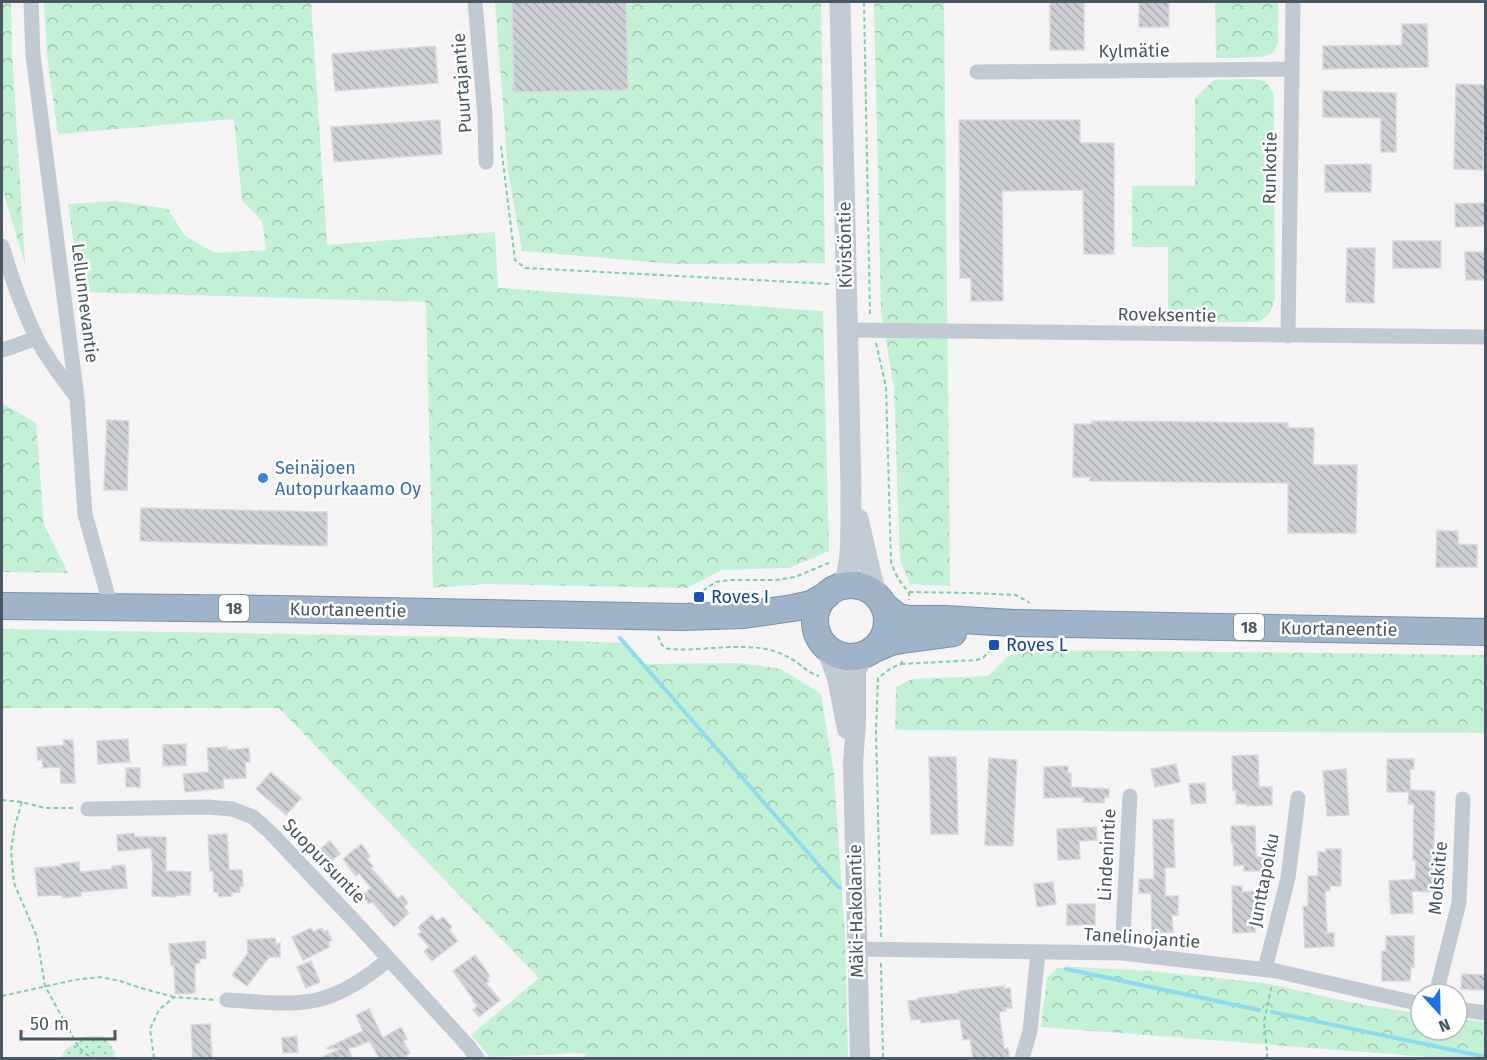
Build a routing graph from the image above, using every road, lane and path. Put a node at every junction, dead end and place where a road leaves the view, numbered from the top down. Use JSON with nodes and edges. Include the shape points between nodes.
{"nodes":[{"id":1,"x":31,"y":2,"type":"edge"},
{"id":2,"x":475,"y":2,"type":"edge"},
{"id":3,"x":840,"y":2,"type":"edge"},
{"id":4,"x":864,"y":2,"type":"edge"},
{"id":5,"x":1293,"y":2,"type":"edge"},
{"id":6,"x":1291,"y":69,"type":"junction"},
{"id":7,"x":977,"y":72,"type":"dead end"},
{"id":8,"x":501,"y":145,"type":"dead end"},
{"id":9,"x":486,"y":162,"type":"dead end"},
{"id":10,"x":2,"y":246,"type":"edge"},
{"id":11,"x":846,"y":285,"type":"junction"},
{"id":12,"x":848,"y":330,"type":"junction"},
{"id":13,"x":873,"y":330,"type":"junction"},
{"id":14,"x":1288,"y":336,"type":"junction"},
{"id":15,"x":1485,"y":337,"type":"edge"},
{"id":16,"x":36,"y":338,"type":"junction"},
{"id":17,"x":2,"y":350,"type":"edge"},
{"id":18,"x":77,"y":398,"type":"junction"},
{"id":19,"x":851,"y":489,"type":"junction"},
{"id":20,"x":849,"y":561,"type":"junction"},
{"id":21,"x":835,"y":590,"type":"junction"},
{"id":22,"x":909,"y":592,"type":"junction"},
{"id":23,"x":880,"y":600,"type":"junction"},
{"id":24,"x":2,"y":606,"type":"edge"},
{"id":25,"x":111,"y":607,"type":"junction"},
{"id":26,"x":654,"y":617,"type":"junction"},
{"id":27,"x":688,"y":617,"type":"junction"},
{"id":28,"x":1013,"y":623,"type":"junction"},
{"id":29,"x":1049,"y":623,"type":"junction"},
{"id":30,"x":908,"y":629,"type":"junction"},
{"id":31,"x":1485,"y":632,"type":"edge"},
{"id":32,"x":821,"y":638,"type":"junction"},
{"id":33,"x":868,"y":652,"type":"junction"},
{"id":34,"x":901,"y":664,"type":"junction"},
{"id":35,"x":837,"y":678,"type":"junction"},
{"id":36,"x":853,"y":763,"type":"junction"},
{"id":37,"x":1130,"y":796,"type":"dead end"},
{"id":38,"x":1298,"y":798,"type":"dead end"},
{"id":39,"x":1463,"y":799,"type":"dead end"},
{"id":40,"x":2,"y":801,"type":"edge"},
{"id":41,"x":22,"y":802,"type":"junction"},
{"id":42,"x":88,"y":808,"type":"joint"},
{"id":43,"x":857,"y":949,"type":"junction"},
{"id":44,"x":881,"y":950,"type":"junction"},
{"id":45,"x":1038,"y":952,"type":"junction"},
{"id":46,"x":1122,"y":953,"type":"junction"},
{"id":47,"x":389,"y":959,"type":"junction"},
{"id":48,"x":1270,"y":970,"type":"junction"},
{"id":49,"x":1439,"y":982,"type":"edge"},
{"id":50,"x":45,"y":986,"type":"junction"},
{"id":51,"x":2,"y":996,"type":"edge"},
{"id":52,"x":174,"y":998,"type":"junction"},
{"id":53,"x":227,"y":1000,"type":"joint"},
{"id":54,"x":1409,"y":1001,"type":"edge"},
{"id":55,"x":1469,"y":1011,"type":"edge"},
{"id":56,"x":1485,"y":1013,"type":"edge"},
{"id":57,"x":91,"y":1059,"type":"edge"},
{"id":58,"x":154,"y":1059,"type":"edge"},
{"id":59,"x":477,"y":1059,"type":"edge"},
{"id":60,"x":860,"y":1059,"type":"edge"},
{"id":61,"x":883,"y":1059,"type":"edge"},
{"id":62,"x":1022,"y":1059,"type":"edge"},
{"id":63,"x":1267,"y":1059,"type":"edge"}],
"edges":[{"from":1,"to":18,"type":"street","name":"Lellunnevantie","via":[[33,55]]},
{"from":2,"to":9,"type":"street","name":"Puurtajantie"},
{"from":3,"to":11,"type":"main road","name":"Kivistöntie"},
{"from":4,"to":13,"type":"path"},
{"from":5,"to":6,"type":"street","name":"Runkotie"},
{"from":6,"to":7,"type":"street","name":"Kylmätie"},
{"from":6,"to":14,"type":"street","name":"Runkotie"},
{"from":8,"to":11,"type":"path","via":[[515,260],[525,268]]},
{"from":10,"to":16,"type":"street"},
{"from":11,"to":12,"type":"main road","name":"Kivistöntie"},
{"from":12,"to":13,"type":"street","name":"Roveksentie"},
{"from":12,"to":19,"type":"main road","name":"Kivistöntie"},
{"from":13,"to":14,"type":"street","name":"Roveksentie"},
{"from":13,"to":22,"type":"path","via":[[886,387],[891,562]]},
{"from":14,"to":15,"type":"street","name":"Roveksentie"},
{"from":16,"to":17,"type":"street"},
{"from":16,"to":18,"type":"street"},
{"from":18,"to":25,"type":"street","name":"Lellunnevantie","via":[[86,514]]},
{"from":19,"to":20,"type":"main road","name":"Kivistöntie"},
{"from":19,"to":23,"type":"main road","name":"Kivistöntie"},
{"from":20,"to":21,"type":"main road","name":"Kivistöntie","via":[[846,578]]},
{"from":20,"to":27,"type":"path","via":[[834,561],[777,580],[716,582],[704,590]]},
{"from":21,"to":23,"type":"highway","via":[[861,586]]},
{"from":21,"to":27,"type":"highway","name":"Kuortaneentie","number":"18","via":[[811,604],[793,608]]},
{"from":21,"to":32,"type":"highway","via":[[820,603],[817,612]]},
{"from":22,"to":29,"type":"path","via":[[1016,595],[1027,600]]},
{"from":22,"to":30,"type":"path"},
{"from":23,"to":30,"type":"highway"},
{"from":23,"to":33,"type":"highway","via":[[887,625],[879,643]]},
{"from":24,"to":25,"type":"highway","name":"Kuortaneentie","number":"18"},
{"from":25,"to":26,"type":"highway","name":"Kuortaneentie","number":"18"},
{"from":26,"to":27,"type":"highway","name":"Kuortaneentie","number":"18"},
{"from":26,"to":35,"type":"path","via":[[660,642],[666,648],[768,648],[811,673]]},
{"from":27,"to":32,"type":"highway","name":"Kuortaneentie","number":"18","via":[[797,626]]},
{"from":28,"to":29,"type":"highway","name":"Kuortaneentie","number":"18"},
{"from":28,"to":30,"type":"highway","name":"Kuortaneentie","number":"18"},
{"from":28,"to":34,"type":"path","via":[[977,660]]},
{"from":29,"to":31,"type":"highway","name":"Kuortaneentie","number":"18"},
{"from":30,"to":33,"type":"highway","name":"Kuortaneentie","number":"18"},
{"from":30,"to":34,"type":"path","via":[[907,650]]},
{"from":32,"to":33,"type":"highway","number":"18","via":[[839,654],[856,656]]},
{"from":32,"to":35,"type":"street","name":"Mäki-Hakolantie"},
{"from":33,"to":36,"type":"street","name":"Mäki-Hakolantie","via":[[855,671]]},
{"from":34,"to":44,"type":"path","via":[[878,678]]},
{"from":35,"to":36,"type":"street","name":"Mäki-Hakolantie"},
{"from":36,"to":43,"type":"street","name":"Mäki-Hakolantie"},
{"from":37,"to":46,"type":"street","name":"Lindenintie"},
{"from":38,"to":48,"type":"street","name":"Junttapolku"},
{"from":39,"to":49,"type":"street","name":"Molskitie","via":[[1459,903]]},
{"from":40,"to":41,"type":"path"},
{"from":41,"to":42,"type":"path","via":[[45,808]]},
{"from":41,"to":50,"type":"path","via":[[12,851],[14,883],[37,937]]},
{"from":42,"to":47,"type":"street","name":"Suopursuntie","via":[[207,807],[232,809],[253,817]]},
{"from":43,"to":44,"type":"street","name":"Tanelinojantie"},
{"from":43,"to":60,"type":"street","name":"Mäki-Hakolantie"},
{"from":44,"to":45,"type":"street","name":"Tanelinojantie"},
{"from":44,"to":61,"type":"path"},
{"from":45,"to":46,"type":"street","name":"Tanelinojantie"},
{"from":45,"to":62,"type":"street","via":[[1030,1031]]},
{"from":46,"to":48,"type":"street","name":"Tanelinojantie"},
{"from":47,"to":53,"type":"street","via":[[371,975],[321,999],[294,1003]]},
{"from":47,"to":59,"type":"street","name":"Suopursuntie"},
{"from":48,"to":54,"type":"street","name":"Tanelinojantie"},
{"from":48,"to":63,"type":"path","via":[[1264,1022]]},
{"from":50,"to":51,"type":"path"},
{"from":50,"to":52,"type":"path","via":[[100,977]]},
{"from":50,"to":57,"type":"path","via":[[79,1048]]},
{"from":52,"to":53,"type":"path"},
{"from":52,"to":58,"type":"path","via":[[159,1010],[150,1029]]},
{"from":55,"to":56,"type":"street"}]}
